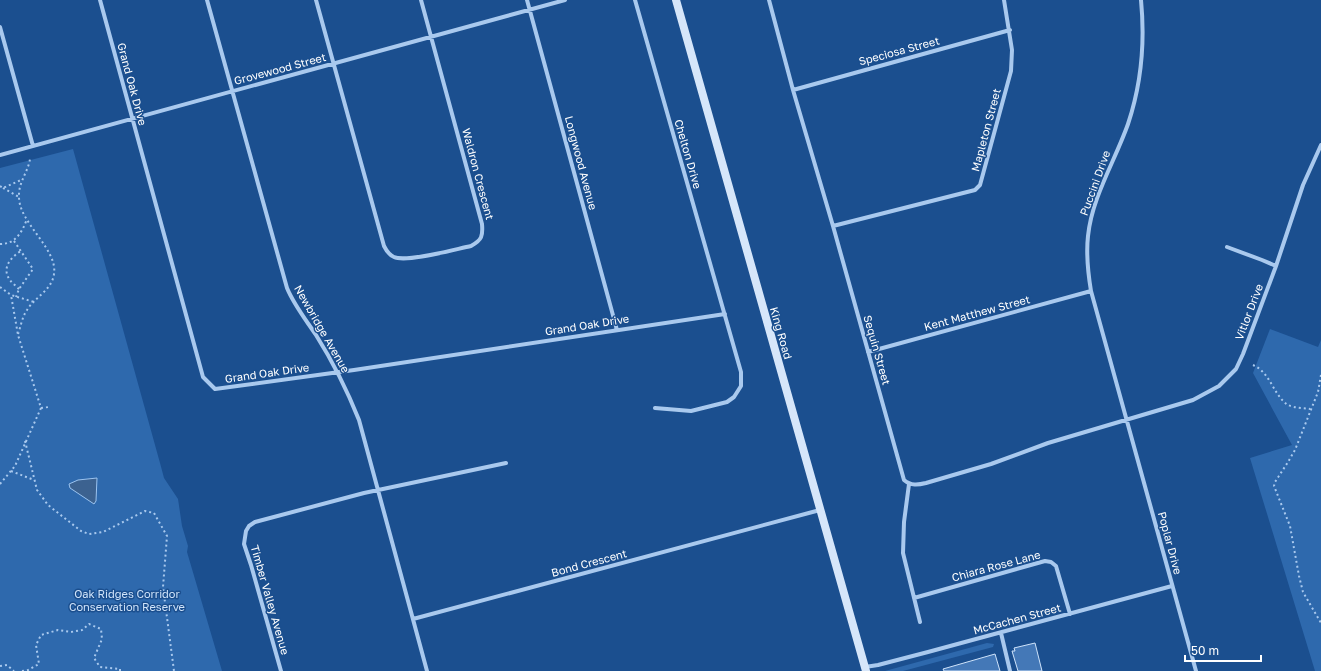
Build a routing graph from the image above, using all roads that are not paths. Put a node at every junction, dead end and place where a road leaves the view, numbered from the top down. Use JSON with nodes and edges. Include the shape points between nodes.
{"nodes":[{"id":1,"x":100,"y":0,"type":"edge"},
{"id":2,"x":207,"y":0,"type":"edge"},
{"id":3,"x":316,"y":0,"type":"edge"},
{"id":4,"x":421,"y":0,"type":"edge"},
{"id":5,"x":527,"y":0,"type":"edge"},
{"id":6,"x":565,"y":0,"type":"edge"},
{"id":7,"x":634,"y":0,"type":"edge"},
{"id":8,"x":676,"y":0,"type":"edge"},
{"id":9,"x":769,"y":0,"type":"edge"},
{"id":10,"x":1004,"y":0,"type":"edge"},
{"id":11,"x":1141,"y":0,"type":"edge"},
{"id":12,"x":530,"y":10,"type":"junction"},
{"id":13,"x":0,"y":27,"type":"edge"},
{"id":14,"x":1010,"y":30,"type":"junction"},
{"id":15,"x":431,"y":36,"type":"junction"},
{"id":16,"x":334,"y":64,"type":"junction"},
{"id":17,"x":793,"y":90,"type":"junction"},
{"id":18,"x":232,"y":91,"type":"junction"},
{"id":19,"x":132,"y":119,"type":"junction"},
{"id":20,"x":1321,"y":145,"type":"edge"},
{"id":21,"x":33,"y":146,"type":"junction"},
{"id":22,"x":0,"y":155,"type":"edge"},
{"id":23,"x":833,"y":226,"type":"junction"},
{"id":24,"x":1227,"y":247,"type":"dead end"},
{"id":25,"x":1276,"y":266,"type":"junction"},
{"id":26,"x":1091,"y":291,"type":"junction"},
{"id":27,"x":725,"y":314,"type":"junction"},
{"id":28,"x":617,"y":330,"type":"junction"},
{"id":29,"x":868,"y":352,"type":"junction"},
{"id":30,"x":337,"y":372,"type":"junction"},
{"id":31,"x":655,"y":408,"type":"dead end"},
{"id":32,"x":1126,"y":420,"type":"junction"},
{"id":33,"x":506,"y":463,"type":"dead end"},
{"id":34,"x":909,"y":484,"type":"junction"},
{"id":35,"x":378,"y":490,"type":"junction"},
{"id":36,"x":820,"y":510,"type":"junction"},
{"id":37,"x":1172,"y":586,"type":"junction"},
{"id":38,"x":914,"y":598,"type":"junction"},
{"id":39,"x":1070,"y":614,"type":"junction"},
{"id":40,"x":413,"y":619,"type":"junction"},
{"id":41,"x":920,"y":622,"type":"dead end"},
{"id":42,"x":1001,"y":633,"type":"junction"},
{"id":43,"x":866,"y":669,"type":"edge"},
{"id":44,"x":281,"y":671,"type":"edge"},
{"id":45,"x":427,"y":671,"type":"edge"},
{"id":46,"x":1010,"y":671,"type":"edge"},
{"id":47,"x":1196,"y":671,"type":"edge"}],
"edges":[{"from":1,"to":19,"type":"street","name":"Grand Oak Drive"},
{"from":2,"to":18,"type":"street","name":"Newbridge Avenue"},
{"from":3,"to":16,"type":"street"},
{"from":4,"to":15,"type":"street"},
{"from":5,"to":12,"type":"street","name":"Longwood Avenue"},
{"from":6,"to":12,"type":"street","name":"Grovewood Street"},
{"from":7,"to":27,"type":"street","name":"Chelton Drive"},
{"from":8,"to":36,"type":"main road","name":"King Road"},
{"from":9,"to":17,"type":"street","name":"Sequin Street"},
{"from":10,"to":14,"type":"street","name":"Mapleton Street"},
{"from":11,"to":26,"type":"street","name":"Puccini Drive","via":[[1142,57],[1138,85],[1128,122],[1092,214],[1088,236],[1087,258]]},
{"from":12,"to":15,"type":"street","name":"Grovewood Street"},
{"from":12,"to":28,"type":"street","name":"Longwood Avenue"},
{"from":13,"to":21,"type":"street"},
{"from":14,"to":17,"type":"street","name":"Speciosa Street"},
{"from":14,"to":23,"type":"street","name":"Mapleton Street","via":[[1011,72],[980,185],[975,190]]},
{"from":15,"to":16,"type":"street","name":"Grovewood Street"},
{"from":15,"to":16,"type":"street","name":"Waldron Crescent","via":[[482,224],[482,238],[471,246],[400,259],[390,255],[384,246]]},
{"from":16,"to":18,"type":"street","name":"Grovewood Street"},
{"from":17,"to":23,"type":"street","name":"Sequin Street"},
{"from":18,"to":19,"type":"street","name":"Grovewood Street"},
{"from":18,"to":30,"type":"street","name":"Newbridge Avenue","via":[[287,288]]},
{"from":19,"to":21,"type":"street","name":"Grovewood Street"},
{"from":19,"to":30,"type":"street","name":"Grand Oak Drive","via":[[203,377],[215,389]]},
{"from":20,"to":25,"type":"street","name":"Vitlor Drive","via":[[1303,185]]},
{"from":21,"to":22,"type":"street","name":"Grovewood Street"},
{"from":23,"to":29,"type":"street","name":"Sequin Street"},
{"from":24,"to":25,"type":"street"},
{"from":25,"to":32,"type":"street","name":"Vitlor Drive","via":[[1243,354],[1236,369],[1228,378],[1193,400]]},
{"from":26,"to":29,"type":"street","name":"Kent Matthew Street"},
{"from":26,"to":32,"type":"street","name":"Puccini Drive"},
{"from":27,"to":28,"type":"street","name":"Grand Oak Drive"},
{"from":27,"to":31,"type":"street","name":"Chelton Drive","via":[[742,372],[738,392],[727,402],[691,411]]},
{"from":28,"to":30,"type":"street","name":"Grand Oak Drive"},
{"from":29,"to":34,"type":"street","name":"Sequin Street","via":[[904,480]]},
{"from":30,"to":35,"type":"street","name":"Newbridge Avenue","via":[[359,420]]},
{"from":32,"to":34,"type":"street","via":[[926,484]]},
{"from":32,"to":37,"type":"street","name":"Poplar Drive"},
{"from":33,"to":35,"type":"street","name":"Timber Valley Avenue"},
{"from":34,"to":38,"type":"street","via":[[903,554]]},
{"from":35,"to":40,"type":"street","name":"Newbridge Avenue"},
{"from":35,"to":44,"type":"street","name":"Timber Valley Avenue","via":[[255,522],[246,531],[244,544]]},
{"from":36,"to":40,"type":"street","name":"Bond Crescent"},
{"from":36,"to":43,"type":"main road","name":"King Road"},
{"from":37,"to":39,"type":"street","name":"McCachen Street"},
{"from":37,"to":47,"type":"street","name":"Poplar Drive"},
{"from":38,"to":39,"type":"street","name":"Chiara Rose Lane","via":[[1045,561],[1056,566]]},
{"from":38,"to":41,"type":"street"},
{"from":39,"to":42,"type":"street","name":"McCachen Street"},
{"from":40,"to":45,"type":"street"},
{"from":42,"to":43,"type":"street","name":"McCachen Street"},
{"from":42,"to":46,"type":"street"}]}
